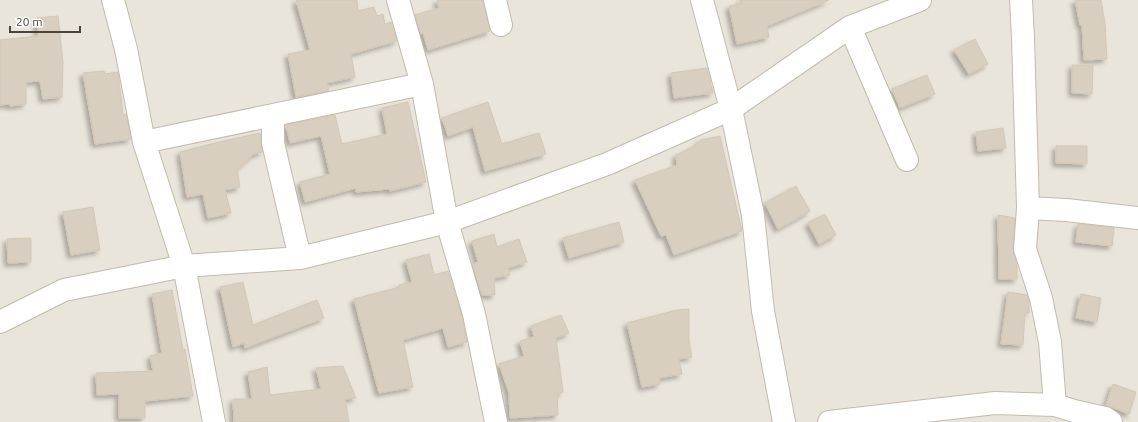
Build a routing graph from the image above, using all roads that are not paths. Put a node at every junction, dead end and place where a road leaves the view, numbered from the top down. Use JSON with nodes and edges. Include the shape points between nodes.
{"nodes":[{"id":1,"x":112,"y":0,"type":"edge"},
{"id":2,"x":398,"y":0,"type":"edge"},
{"id":3,"x":495,"y":0,"type":"edge"},
{"id":4,"x":702,"y":0,"type":"edge"},
{"id":5,"x":920,"y":0,"type":"edge"},
{"id":6,"x":1021,"y":0,"type":"edge"},
{"id":7,"x":501,"y":25,"type":"dead end"},
{"id":8,"x":850,"y":27,"type":"junction"},
{"id":9,"x":422,"y":84,"type":"junction"},
{"id":10,"x":731,"y":110,"type":"junction"},
{"id":11,"x":273,"y":115,"type":"junction"},
{"id":12,"x":144,"y":142,"type":"junction"},
{"id":13,"x":907,"y":160,"type":"dead end"},
{"id":14,"x":1028,"y":208,"type":"junction"},
{"id":15,"x":1138,"y":218,"type":"edge"},
{"id":16,"x":446,"y":222,"type":"junction"},
{"id":17,"x":300,"y":258,"type":"junction"},
{"id":18,"x":184,"y":266,"type":"junction"},
{"id":19,"x":0,"y":322,"type":"edge"},
{"id":20,"x":1055,"y":405,"type":"junction"},
{"id":21,"x":214,"y":422,"type":"edge"},
{"id":22,"x":496,"y":422,"type":"edge"},
{"id":23,"x":784,"y":422,"type":"edge"},
{"id":24,"x":829,"y":422,"type":"edge"},
{"id":25,"x":1111,"y":422,"type":"edge"}],
"edges":[{"from":1,"to":12,"type":"street","via":[[126,49]]},
{"from":2,"to":9,"type":"street"},
{"from":3,"to":7,"type":"street"},
{"from":4,"to":10,"type":"street"},
{"from":5,"to":8,"type":"street"},
{"from":6,"to":14,"type":"street"},
{"from":8,"to":10,"type":"street"},
{"from":8,"to":13,"type":"street"},
{"from":9,"to":11,"type":"street"},
{"from":9,"to":16,"type":"street"},
{"from":10,"to":16,"type":"street","via":[[607,164]]},
{"from":10,"to":23,"type":"street","via":[[753,214],[763,311]]},
{"from":11,"to":12,"type":"street"},
{"from":11,"to":17,"type":"street","via":[[273,143]]},
{"from":12,"to":18,"type":"street"},
{"from":14,"to":15,"type":"street"},
{"from":14,"to":20,"type":"street","via":[[1025,249],[1041,298],[1049,334]]},
{"from":16,"to":17,"type":"street"},
{"from":16,"to":22,"type":"street","via":[[474,314]]},
{"from":17,"to":18,"type":"street"},
{"from":18,"to":19,"type":"street","via":[[64,290]]},
{"from":18,"to":21,"type":"street"},
{"from":20,"to":24,"type":"street","via":[[995,403]]},
{"from":20,"to":25,"type":"street","via":[[1105,418]]}]}
